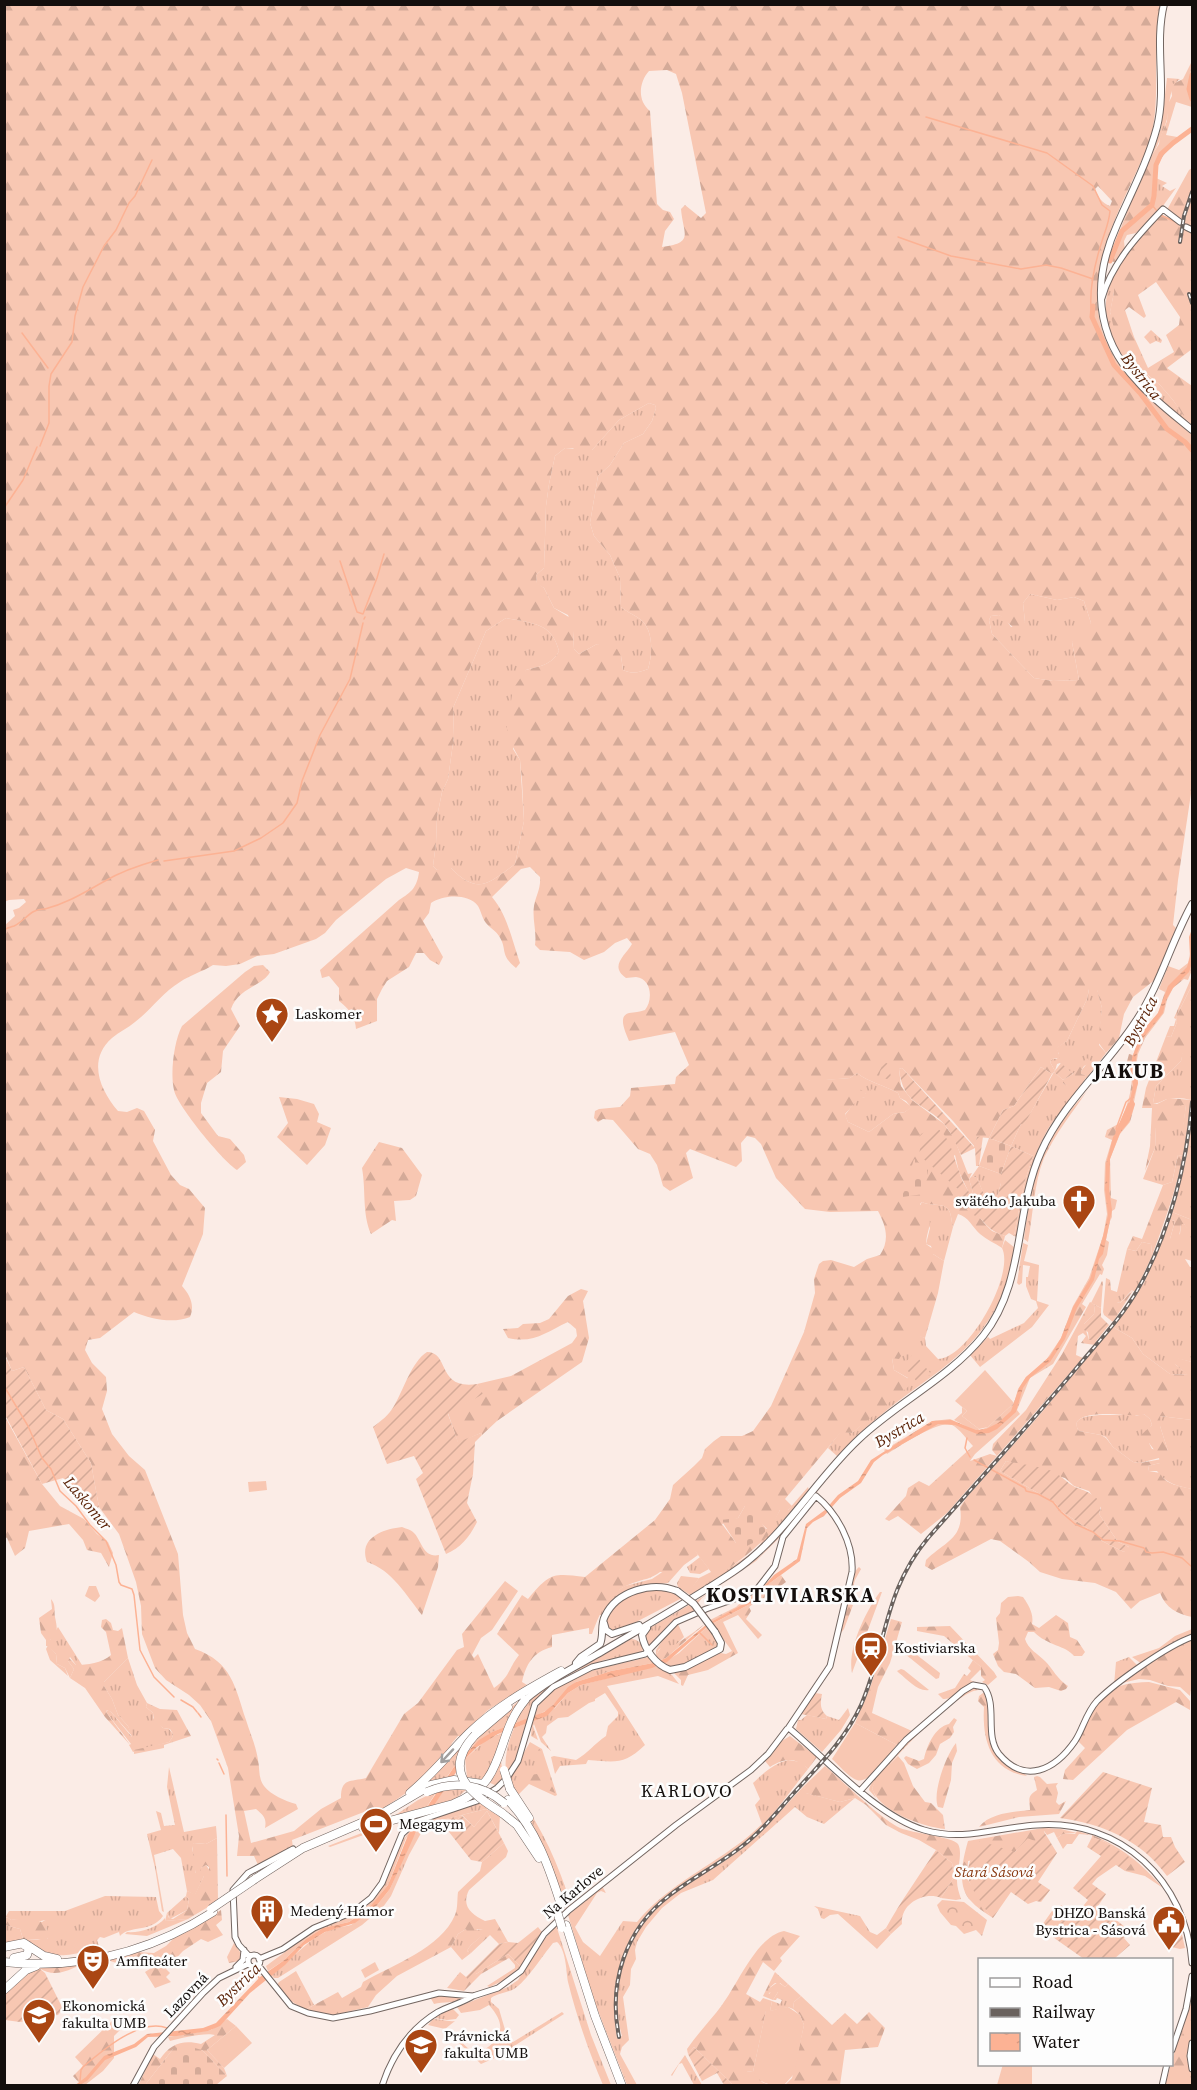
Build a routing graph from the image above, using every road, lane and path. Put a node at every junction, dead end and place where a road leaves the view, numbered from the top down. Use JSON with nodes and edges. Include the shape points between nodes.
{"nodes":[{"id":1,"x":1164,"y":4,"type":"edge"},
{"id":2,"x":1180,"y":222,"type":"dead end"},
{"id":3,"x":1186,"y":226,"type":"dead end"},
{"id":4,"x":1192,"y":230,"type":"edge"},
{"id":5,"x":1102,"y":270,"type":"junction"},
{"id":6,"x":1113,"y":271,"type":"junction"},
{"id":7,"x":1101,"y":303,"type":"junction"},
{"id":8,"x":1192,"y":430,"type":"edge"},
{"id":9,"x":1192,"y":904,"type":"edge"},
{"id":10,"x":714,"y":1584,"type":"junction"},
{"id":11,"x":603,"y":1620,"type":"junction"},
{"id":12,"x":656,"y":1620,"type":"junction"},
{"id":13,"x":639,"y":1625,"type":"junction"},
{"id":14,"x":625,"y":1630,"type":"junction"},
{"id":15,"x":1192,"y":1637,"type":"edge"},
{"id":16,"x":602,"y":1640,"type":"junction"},
{"id":17,"x":618,"y":1642,"type":"junction"},
{"id":18,"x":644,"y":1643,"type":"junction"},
{"id":19,"x":648,"y":1651,"type":"junction"},
{"id":20,"x":576,"y":1663,"type":"junction"},
{"id":21,"x":561,"y":1671,"type":"joint"},
{"id":22,"x":537,"y":1684,"type":"junction"},
{"id":23,"x":524,"y":1701,"type":"joint"},
{"id":24,"x":789,"y":1728,"type":"junction"},
{"id":25,"x":508,"y":1733,"type":"junction"},
{"id":26,"x":429,"y":1789,"type":"junction"},
{"id":27,"x":861,"y":1791,"type":"junction"},
{"id":28,"x":409,"y":1794,"type":"junction"},
{"id":29,"x":506,"y":1802,"type":"junction"},
{"id":30,"x":401,"y":1803,"type":"junction"},
{"id":31,"x":427,"y":1812,"type":"junction"},
{"id":32,"x":363,"y":1828,"type":"junction"},
{"id":33,"x":342,"y":1829,"type":"junction"},
{"id":34,"x":322,"y":1840,"type":"junction"},
{"id":35,"x":293,"y":1849,"type":"joint"},
{"id":36,"x":539,"y":1858,"type":"junction"},
{"id":37,"x":552,"y":1877,"type":"junction"},
{"id":38,"x":257,"y":1880,"type":"junction"},
{"id":39,"x":559,"y":1907,"type":"junction"},
{"id":40,"x":212,"y":1910,"type":"junction"},
{"id":41,"x":564,"y":1927,"type":"junction"},
{"id":42,"x":17,"y":1944,"type":"junction"},
{"id":43,"x":4,"y":1947,"type":"edge"},
{"id":44,"x":244,"y":1950,"type":"junction"},
{"id":45,"x":273,"y":1954,"type":"junction"},
{"id":46,"x":249,"y":1956,"type":"junction"},
{"id":47,"x":14,"y":1958,"type":"junction"},
{"id":48,"x":57,"y":1959,"type":"junction"},
{"id":49,"x":4,"y":1961,"type":"edge"},
{"id":50,"x":259,"y":1962,"type":"junction"},
{"id":51,"x":1192,"y":1963,"type":"edge"},
{"id":52,"x":49,"y":1964,"type":"junction"},
{"id":53,"x":248,"y":1964,"type":"junction"},
{"id":54,"x":230,"y":1972,"type":"junction"},
{"id":55,"x":265,"y":1972,"type":"junction"},
{"id":56,"x":1192,"y":1976,"type":"edge"},
{"id":57,"x":16,"y":1981,"type":"junction"},
{"id":58,"x":4,"y":1990,"type":"edge"},
{"id":59,"x":464,"y":1997,"type":"junction"},
{"id":60,"x":1192,"y":2043,"type":"edge"},
{"id":61,"x":1173,"y":2047,"type":"edge"},
{"id":62,"x":1167,"y":2066,"type":"edge"},
{"id":63,"x":1192,"y":2069,"type":"edge"},
{"id":64,"x":133,"y":2085,"type":"edge"},
{"id":65,"x":382,"y":2085,"type":"edge"},
{"id":66,"x":616,"y":2085,"type":"edge"},
{"id":67,"x":622,"y":2085,"type":"edge"},
{"id":68,"x":1162,"y":2085,"type":"edge"}],
"edges":[{"from":1,"to":5,"type":"main road","via":[[1157,127],[1111,237]]},
{"from":2,"to":6,"type":"street","via":[[1163,209],[1140,232]]},
{"from":3,"to":4,"type":"street"},
{"from":5,"to":6,"type":"street"},
{"from":5,"to":7,"type":"main road"},
{"from":6,"to":7,"type":"street"},
{"from":7,"to":8,"type":"main road","via":[[1110,339],[1124,366]]},
{"from":9,"to":10,"type":"main road","via":[[1151,997],[1043,1146],[1031,1177],[1014,1272],[993,1322],[953,1366],[859,1439],[761,1550]]},
{"from":10,"to":12,"type":"main road"},
{"from":10,"to":13,"type":"main road"},
{"from":11,"to":14,"type":"main road","via":[[612,1635]]},
{"from":11,"to":16,"type":"main road"},
{"from":11,"to":19,"type":"main road","bridge":true,"via":[[616,1602],[635,1591],[657,1587],[677,1591],[691,1600],[721,1643],[720,1649],[678,1670],[660,1666]]},
{"from":12,"to":17,"type":"main road"},
{"from":12,"to":18,"type":"main road","via":[[643,1631]]},
{"from":13,"to":14,"type":"main road"},
{"from":13,"to":20,"type":"main road"},
{"from":14,"to":16,"type":"main road"},
{"from":15,"to":27,"type":"street","via":[[1164,1652],[1101,1698],[1068,1749],[1034,1773],[1012,1765],[996,1749],[988,1694],[979,1685],[965,1689],[923,1724]]},
{"from":16,"to":20,"type":"main road"},
{"from":17,"to":18,"type":"main road","via":[[634,1638]]},
{"from":17,"to":23,"type":"main road"},
{"from":18,"to":19,"type":"main road"},
{"from":19,"to":24,"type":"street","name":"Na Karlove","via":[[676,1622],[758,1588],[775,1566],[783,1538],[816,1496],[847,1540],[852,1566],[831,1664]]},
{"from":19,"to":31,"type":"street","via":[[592,1667],[562,1681],[540,1699],[516,1765],[497,1788],[477,1801]]},
{"from":20,"to":21,"type":"main road"},
{"from":21,"to":22,"type":"highway"},
{"from":22,"to":28,"type":"highway","one_way":true,"via":[[478,1725]]},
{"from":22,"to":36,"type":"highway","bridge":true,"via":[[475,1735],[462,1757],[462,1776],[474,1794],[517,1825]]},
{"from":23,"to":25,"type":"highway"},
{"from":24,"to":27,"type":"street"},
{"from":24,"to":59,"type":"street","name":"Na Karlove","via":[[751,1770],[555,1922],[516,1976],[498,1988]]},
{"from":25,"to":31,"type":"highway","via":[[497,1764],[483,1785],[460,1801]]},
{"from":25,"to":37,"type":"highway","bridge":true,"via":[[504,1770],[510,1790],[535,1831]]},
{"from":26,"to":29,"type":"highway","bridge":true,"via":[[468,1786]]},
{"from":26,"to":30,"type":"highway"},
{"from":26,"to":32,"type":"highway"},
{"from":27,"to":51,"type":"street","via":[[902,1821],[940,1834],[971,1835],[1060,1825],[1114,1840],[1145,1861],[1169,1889],[1184,1921]]},
{"from":28,"to":30,"type":"highway"},
{"from":28,"to":33,"type":"highway","via":[[378,1814]]},
{"from":29,"to":36,"type":"highway"},
{"from":29,"to":37,"type":"highway","via":[[531,1831]]},
{"from":30,"to":34,"type":"highway"},
{"from":31,"to":32,"type":"highway"},
{"from":31,"to":45,"type":"street","via":[[402,1834],[382,1883],[371,1898],[353,1912],[314,1928]]},
{"from":32,"to":38,"type":"highway","via":[[304,1852]]},
{"from":33,"to":34,"type":"highway"},
{"from":33,"to":35,"type":"highway"},
{"from":34,"to":38,"type":"highway"},
{"from":35,"to":44,"type":"street","via":[[256,1868],[234,1887],[235,1937]]},
{"from":36,"to":39,"type":"highway"},
{"from":37,"to":39,"type":"highway"},
{"from":38,"to":40,"type":"highway","bridge":true},
{"from":39,"to":41,"type":"highway"},
{"from":40,"to":48,"type":"highway","via":[[140,1945]]},
{"from":40,"to":52,"type":"highway","via":[[189,1926],[138,1950]]},
{"from":41,"to":66,"type":"highway","via":[[590,2018]]},
{"from":41,"to":67,"type":"highway"},
{"from":42,"to":43,"type":"highway"},
{"from":42,"to":47,"type":"highway","via":[[29,1950],[25,1956]]},
{"from":42,"to":48,"type":"highway","via":[[27,1944],[42,1955]]},
{"from":44,"to":46,"type":"street"},
{"from":44,"to":54,"type":"street","via":[[243,1960]]},
{"from":45,"to":50,"type":"street"},
{"from":45,"to":55,"type":"street","via":[[264,1966]]},
{"from":46,"to":50,"type":"street","via":[[255,1955]]},
{"from":46,"to":53,"type":"street"},
{"from":47,"to":48,"type":"highway"},
{"from":47,"to":49,"type":"highway"},
{"from":49,"to":52,"type":"highway"},
{"from":49,"to":57,"type":"highway","via":[[17,1970]]},
{"from":50,"to":53,"type":"street","via":[[252,1967]]},
{"from":50,"to":55,"type":"street"},
{"from":52,"to":57,"type":"highway","via":[[29,1968]]},
{"from":53,"to":54,"type":"street","name":"Lazovná"},
{"from":54,"to":64,"type":"street","name":"Lazovná","via":[[209,1986],[161,2039]]},
{"from":55,"to":59,"type":"street","via":[[297,2009],[333,2018],[439,1993]]},
{"from":56,"to":61,"type":"street","via":[[1189,2001]]},
{"from":57,"to":58,"type":"highway"},
{"from":59,"to":65,"type":"street","name":"Na Karlove","via":[[436,2013],[408,2039],[391,2061]]},
{"from":60,"to":63,"type":"street"},
{"from":62,"to":68,"type":"street"}]}
